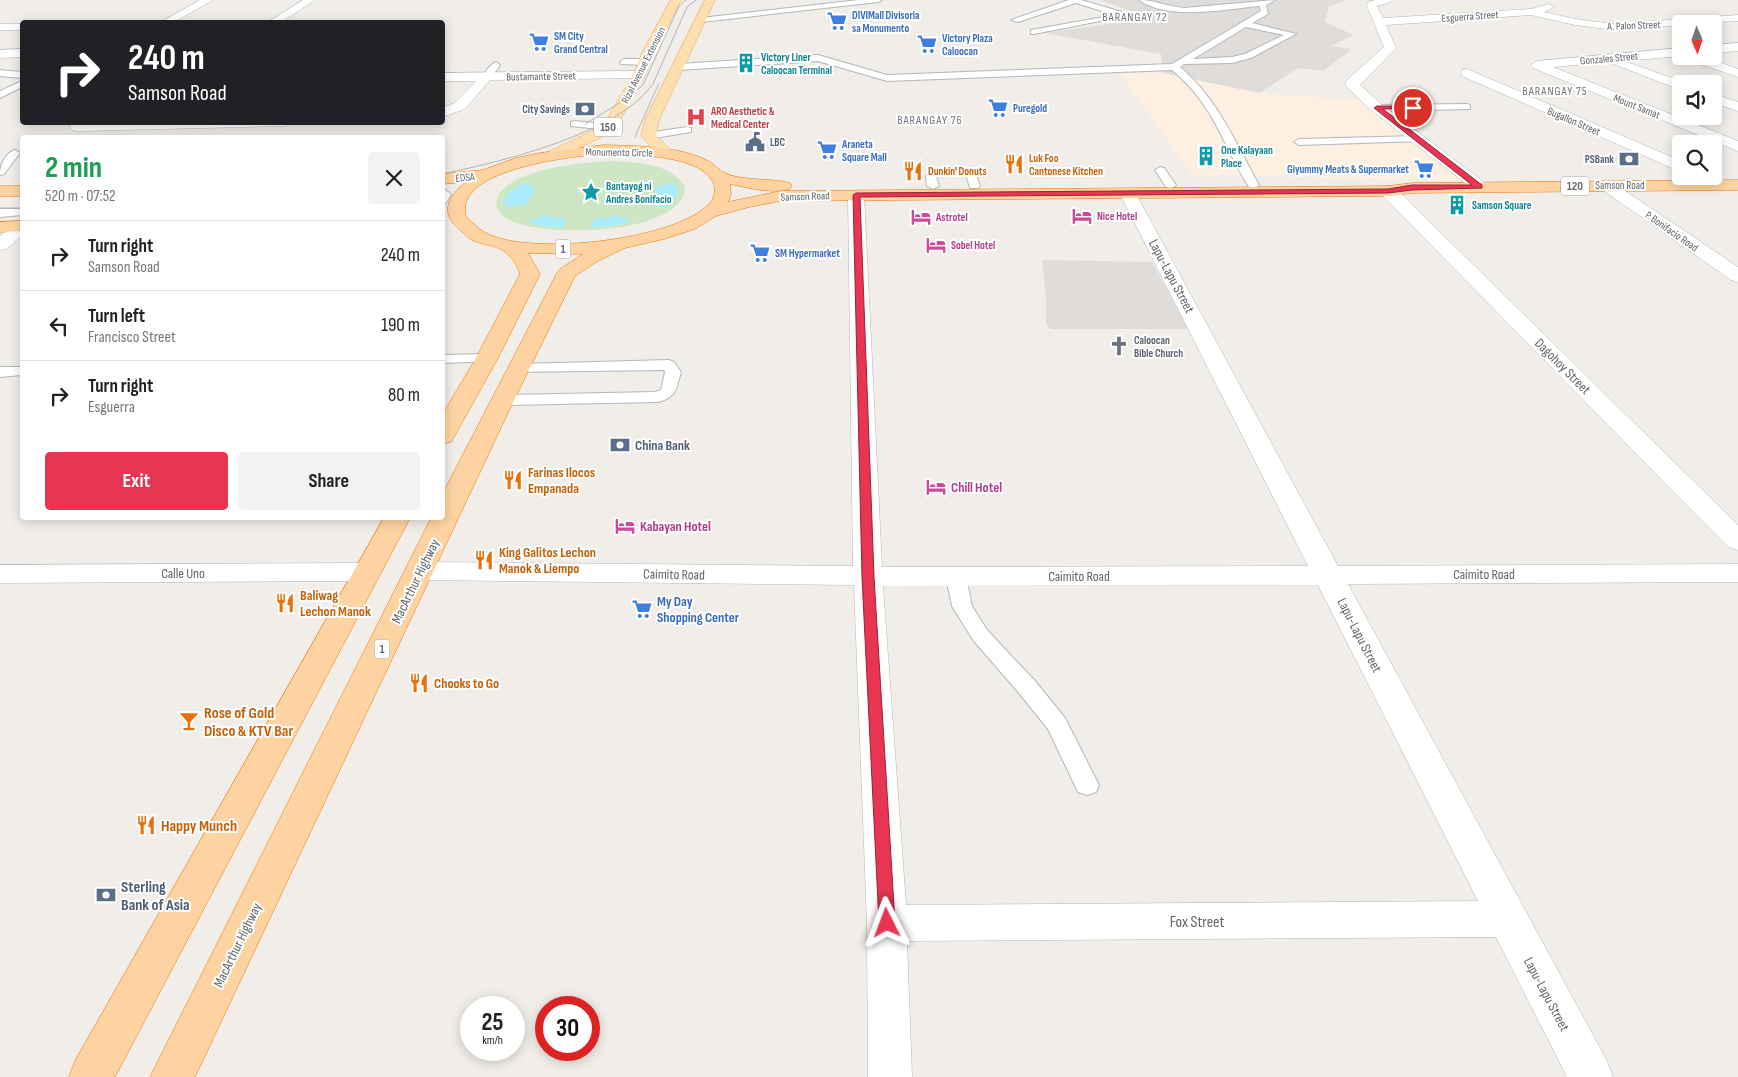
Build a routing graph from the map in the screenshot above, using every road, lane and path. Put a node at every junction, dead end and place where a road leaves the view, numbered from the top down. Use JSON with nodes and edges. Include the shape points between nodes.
{"nodes":[{"id":1,"x":208,"y":0,"type":"edge"},
{"id":2,"x":310,"y":0,"type":"edge"},
{"id":3,"x":676,"y":0,"type":"edge"},
{"id":4,"x":710,"y":0,"type":"edge"},
{"id":5,"x":878,"y":0,"type":"edge"},
{"id":6,"x":1043,"y":0,"type":"edge"},
{"id":7,"x":1074,"y":0,"type":"edge"},
{"id":8,"x":1143,"y":0,"type":"edge"},
{"id":9,"x":1271,"y":0,"type":"edge"},
{"id":10,"x":1387,"y":0,"type":"edge"},
{"id":11,"x":1558,"y":0,"type":"edge"},
{"id":12,"x":1262,"y":4,"type":"junction"},
{"id":13,"x":1059,"y":6,"type":"junction"},
{"id":14,"x":1074,"y":10,"type":"dead end"},
{"id":15,"x":1531,"y":12,"type":"junction"},
{"id":16,"x":1083,"y":13,"type":"dead end"},
{"id":17,"x":1035,"y":14,"type":"junction"},
{"id":18,"x":1738,"y":18,"type":"edge"},
{"id":19,"x":1102,"y":19,"type":"junction"},
{"id":20,"x":171,"y":20,"type":"edge"},
{"id":21,"x":277,"y":20,"type":"edge"},
{"id":22,"x":701,"y":20,"type":"junction"},
{"id":23,"x":1379,"y":22,"type":"junction"},
{"id":24,"x":1072,"y":24,"type":"junction"},
{"id":25,"x":1244,"y":24,"type":"junction"},
{"id":26,"x":0,"y":27,"type":"edge"},
{"id":27,"x":20,"y":27,"type":"edge"},
{"id":28,"x":1038,"y":31,"type":"joint"},
{"id":29,"x":1738,"y":47,"type":"edge"},
{"id":30,"x":1722,"y":48,"type":"edge"},
{"id":31,"x":20,"y":53,"type":"edge"},
{"id":32,"x":0,"y":54,"type":"edge"},
{"id":33,"x":1672,"y":55,"type":"edge"},
{"id":34,"x":1604,"y":58,"type":"junction"},
{"id":35,"x":624,"y":62,"type":"dead end"},
{"id":36,"x":1537,"y":64,"type":"joint"},
{"id":37,"x":496,"y":65,"type":"dead end"},
{"id":38,"x":1178,"y":65,"type":"junction"},
{"id":39,"x":1714,"y":65,"type":"edge"},
{"id":40,"x":679,"y":67,"type":"junction"},
{"id":41,"x":642,"y":68,"type":"junction"},
{"id":42,"x":0,"y":73,"type":"edge"},
{"id":43,"x":1467,"y":73,"type":"dead end"},
{"id":44,"x":1738,"y":73,"type":"edge"},
{"id":45,"x":20,"y":75,"type":"edge"},
{"id":46,"x":487,"y":76,"type":"junction"},
{"id":47,"x":445,"y":77,"type":"edge"},
{"id":48,"x":1672,"y":83,"type":"edge"},
{"id":49,"x":20,"y":85,"type":"edge"},
{"id":50,"x":0,"y":94,"type":"edge"},
{"id":51,"x":1722,"y":101,"type":"edge"},
{"id":52,"x":1467,"y":107,"type":"dead end"},
{"id":53,"x":1738,"y":107,"type":"edge"},
{"id":54,"x":1377,"y":108,"type":"junction"},
{"id":55,"x":445,"y":112,"type":"edge"},
{"id":56,"x":574,"y":124,"type":"dead end"},
{"id":57,"x":134,"y":125,"type":"edge"},
{"id":58,"x":162,"y":125,"type":"edge"},
{"id":59,"x":77,"y":127,"type":"dead end"},
{"id":60,"x":608,"y":127,"type":"junction"},
{"id":61,"x":687,"y":130,"type":"dead end"},
{"id":62,"x":147,"y":135,"type":"edge"},
{"id":63,"x":648,"y":136,"type":"junction"},
{"id":64,"x":1417,"y":138,"type":"junction"},
{"id":65,"x":1300,"y":142,"type":"dead end"},
{"id":66,"x":1738,"y":146,"type":"edge"},
{"id":67,"x":15,"y":153,"type":"dead end"},
{"id":68,"x":665,"y":153,"type":"junction"},
{"id":69,"x":553,"y":155,"type":"junction"},
{"id":70,"x":1672,"y":163,"type":"edge"},
{"id":71,"x":1160,"y":170,"type":"dead end"},
{"id":72,"x":0,"y":172,"type":"edge"},
{"id":73,"x":488,"y":175,"type":"junction"},
{"id":74,"x":719,"y":177,"type":"junction"},
{"id":75,"x":445,"y":179,"type":"edge"},
{"id":76,"x":1170,"y":185,"type":"junction"},
{"id":77,"x":1253,"y":185,"type":"junction"},
{"id":78,"x":1734,"y":185,"type":"edge"},
{"id":79,"x":1479,"y":186,"type":"junction"},
{"id":80,"x":1606,"y":186,"type":"junction"},
{"id":81,"x":1412,"y":188,"type":"junction"},
{"id":82,"x":0,"y":191,"type":"edge"},
{"id":83,"x":20,"y":191,"type":"edge"},
{"id":84,"x":1388,"y":191,"type":"junction"},
{"id":85,"x":1128,"y":194,"type":"junction"},
{"id":86,"x":856,"y":195,"type":"junction"},
{"id":87,"x":20,"y":201,"type":"edge"},
{"id":88,"x":0,"y":202,"type":"edge"},
{"id":89,"x":20,"y":212,"type":"edge"},
{"id":90,"x":710,"y":212,"type":"junction"},
{"id":91,"x":0,"y":213,"type":"edge"},
{"id":92,"x":445,"y":222,"type":"edge"},
{"id":93,"x":462,"y":223,"type":"junction"},
{"id":94,"x":0,"y":227,"type":"edge"},
{"id":95,"x":20,"y":227,"type":"edge"},
{"id":96,"x":20,"y":229,"type":"edge"},
{"id":97,"x":508,"y":244,"type":"junction"},
{"id":98,"x":0,"y":245,"type":"edge"},
{"id":99,"x":618,"y":245,"type":"junction"},
{"id":100,"x":1738,"y":276,"type":"edge"},
{"id":101,"x":487,"y":358,"type":"junction"},
{"id":102,"x":445,"y":359,"type":"edge"},
{"id":103,"x":519,"y":369,"type":"junction"},
{"id":104,"x":20,"y":371,"type":"edge"},
{"id":105,"x":0,"y":372,"type":"edge"},
{"id":106,"x":502,"y":400,"type":"junction"},
{"id":107,"x":445,"y":432,"type":"edge"},
{"id":108,"x":445,"y":519,"type":"edge"},
{"id":109,"x":396,"y":520,"type":"edge"},
{"id":110,"x":444,"y":520,"type":"edge"},
{"id":111,"x":1738,"y":541,"type":"edge"},
{"id":112,"x":420,"y":571,"type":"junction"},
{"id":113,"x":366,"y":572,"type":"junction"},
{"id":114,"x":1738,"y":573,"type":"edge"},
{"id":115,"x":0,"y":574,"type":"edge"},
{"id":116,"x":1328,"y":574,"type":"junction"},
{"id":117,"x":868,"y":577,"type":"junction"},
{"id":118,"x":956,"y":577,"type":"junction"},
{"id":119,"x":1088,"y":785,"type":"dead end"},
{"id":120,"x":1507,"y":919,"type":"junction"},
{"id":121,"x":887,"y":923,"type":"junction"},
{"id":122,"x":91,"y":1077,"type":"edge"},
{"id":123,"x":172,"y":1077,"type":"edge"},
{"id":124,"x":890,"y":1077,"type":"edge"},
{"id":125,"x":1591,"y":1077,"type":"edge"}],
"edges":[{"from":1,"to":20,"type":"street"},
{"from":2,"to":21,"type":"street"},
{"from":3,"to":41,"type":"main road","name":"Rizal Avenue Extension","number":"150"},
{"from":4,"to":22,"type":"main road"},
{"from":5,"to":22,"type":"lane"},
{"from":6,"to":13,"type":"lane"},
{"from":7,"to":13,"type":"lane"},
{"from":7,"to":19,"type":"lane","via":[[1122,16]]},
{"from":8,"to":12,"type":"lane","via":[[1184,10]]},
{"from":9,"to":12,"type":"lane"},
{"from":10,"to":23,"type":"street","via":[[1372,4]]},
{"from":11,"to":15,"type":"street","name":"Esguerra Street","via":[[1546,9]]},
{"from":12,"to":25,"type":"lane","via":[[1265,12]]},
{"from":13,"to":14,"type":"lane"},
{"from":13,"to":17,"type":"lane"},
{"from":15,"to":18,"type":"street","name":"A. Palon Street","via":[[1613,27]]},
{"from":15,"to":23,"type":"street","name":"Esguerra Street"},
{"from":16,"to":19,"type":"lane"},
{"from":17,"to":24,"type":"lane"},
{"from":17,"to":28,"type":"lane","via":[[1015,20]]},
{"from":19,"to":24,"type":"lane"},
{"from":22,"to":40,"type":"main road"},
{"from":23,"to":54,"type":"street","via":[[1390,48],[1352,83]]},
{"from":24,"to":28,"type":"lane"},
{"from":25,"to":38,"type":"lane"},
{"from":25,"to":38,"type":"lane","via":[[1292,34],[1248,56]]},
{"from":26,"to":27,"type":"street"},
{"from":29,"to":30,"type":"street"},
{"from":31,"to":32,"type":"street"},
{"from":33,"to":34,"type":"street","name":"Gonzales Street"},
{"from":34,"to":36,"type":"street","name":"Gonzales Street"},
{"from":34,"to":48,"type":"street"},
{"from":35,"to":41,"type":"lane"},
{"from":36,"to":66,"type":"street","name":"Mount Samat"},
{"from":37,"to":46,"type":"lane"},
{"from":38,"to":40,"type":"lane","via":[[897,78],[818,58]]},
{"from":38,"to":77,"type":"lane","via":[[1228,136]]},
{"from":39,"to":44,"type":"street"},
{"from":40,"to":63,"type":"main road","via":[[652,120]]},
{"from":41,"to":46,"type":"street","name":"Bustamante Street"},
{"from":41,"to":60,"type":"main road","name":"Rizal Avenue Extension","number":"150"},
{"from":42,"to":45,"type":"lane"},
{"from":43,"to":70,"type":"street","name":"Bugallon Street"},
{"from":46,"to":47,"type":"street","name":"Bustamante Street"},
{"from":46,"to":55,"type":"street","via":[[460,106]]},
{"from":49,"to":50,"type":"lane"},
{"from":51,"to":53,"type":"street"},
{"from":52,"to":54,"type":"lane"},
{"from":54,"to":64,"type":"street"},
{"from":56,"to":60,"type":"lane"},
{"from":57,"to":59,"type":"street"},
{"from":58,"to":62,"type":"street"},
{"from":60,"to":69,"type":"main road","number":"150"},
{"from":61,"to":63,"type":"lane"},
{"from":63,"to":68,"type":"main road"},
{"from":64,"to":65,"type":"lane"},
{"from":64,"to":79,"type":"street"},
{"from":67,"to":72,"type":"lane"},
{"from":68,"to":69,"type":"highway","name":"Monumento Circle","via":[[611,150]]},
{"from":68,"to":74,"type":"highway","name":"Monumento Circle","via":[[698,163]]},
{"from":69,"to":73,"type":"highway","name":"Monumento Circle"},
{"from":71,"to":76,"type":"lane"},
{"from":73,"to":75,"type":"highway","name":"EDSA"},
{"from":73,"to":93,"type":"highway","name":"Monumento Circle","via":[[458,199],[457,216]]},
{"from":74,"to":76,"type":"highway","name":"Samson Road","number":"120","via":[[755,184],[794,186],[972,178]]},
{"from":74,"to":90,"type":"highway","number":"1","via":[[724,193]]},
{"from":76,"to":77,"type":"highway","name":"Samson Road","number":"120"},
{"from":77,"to":81,"type":"highway","name":"Samson Road","number":"120","via":[[1382,184]]},
{"from":78,"to":80,"type":"highway","name":"Samson Road","number":"120"},
{"from":79,"to":80,"type":"highway","name":"Samson Road","number":"120"},
{"from":79,"to":81,"type":"highway","name":"Samson Road","number":"120"},
{"from":80,"to":100,"type":"street","name":"P. Bonifacio Road"},
{"from":81,"to":84,"type":"highway","name":"Samson Road","number":"120"},
{"from":82,"to":83,"type":"highway"},
{"from":84,"to":85,"type":"highway","name":"Samson Road","number":"120"},
{"from":84,"to":111,"type":"street","name":"Dagohoy Street"},
{"from":85,"to":86,"type":"highway","name":"Samson Road","number":"120"},
{"from":85,"to":116,"type":"street","name":"Lapu-Lapu Street"},
{"from":86,"to":90,"type":"highway","name":"Samson Road","number":"120","via":[[781,196]]},
{"from":86,"to":117,"type":"street"},
{"from":87,"to":88,"type":"lane"},
{"from":89,"to":91,"type":"lane"},
{"from":90,"to":99,"type":"highway","number":"1","via":[[673,232]]},
{"from":92,"to":93,"type":"highway","number":"1"},
{"from":93,"to":97,"type":"highway","number":"1","via":[[479,235]]},
{"from":94,"to":95,"type":"highway"},
{"from":96,"to":98,"type":"street"},
{"from":97,"to":99,"type":"highway","number":"1","via":[[572,250]]},
{"from":97,"to":101,"type":"highway","number":"1","via":[[523,258],[530,274]]},
{"from":99,"to":103,"type":"highway","name":"MacArthur Highway","number":"1","via":[[589,258],[567,273]]},
{"from":101,"to":102,"type":"lane"},
{"from":101,"to":107,"type":"highway","number":"1"},
{"from":103,"to":106,"type":"highway","name":"MacArthur Highway","number":"1"},
{"from":103,"to":106,"type":"lane","via":[[669,365],[673,372],[668,392],[658,397]]},
{"from":104,"to":105,"type":"lane"},
{"from":106,"to":108,"type":"highway","name":"MacArthur Highway","number":"1"},
{"from":109,"to":113,"type":"highway"},
{"from":110,"to":112,"type":"highway","name":"MacArthur Highway","number":"1"},
{"from":112,"to":117,"type":"street","name":"Caimito Road"},
{"from":112,"to":123,"type":"highway","name":"MacArthur Highway","number":"1"},
{"from":113,"to":115,"type":"street","name":"Calle Uno"},
{"from":113,"to":122,"type":"highway"},
{"from":114,"to":116,"type":"street","name":"Caimito Road"},
{"from":116,"to":118,"type":"street","name":"Caimito Road"},
{"from":116,"to":120,"type":"street","name":"Lapu-Lapu Street"},
{"from":117,"to":118,"type":"street","name":"Caimito Road"},
{"from":117,"to":121,"type":"street"},
{"from":118,"to":119,"type":"lane","via":[[962,606],[980,635],[1057,724]]},
{"from":120,"to":121,"type":"street","name":"Fox Street"},
{"from":120,"to":125,"type":"street","name":"Lapu-Lapu Street"},
{"from":121,"to":124,"type":"street"}]}
